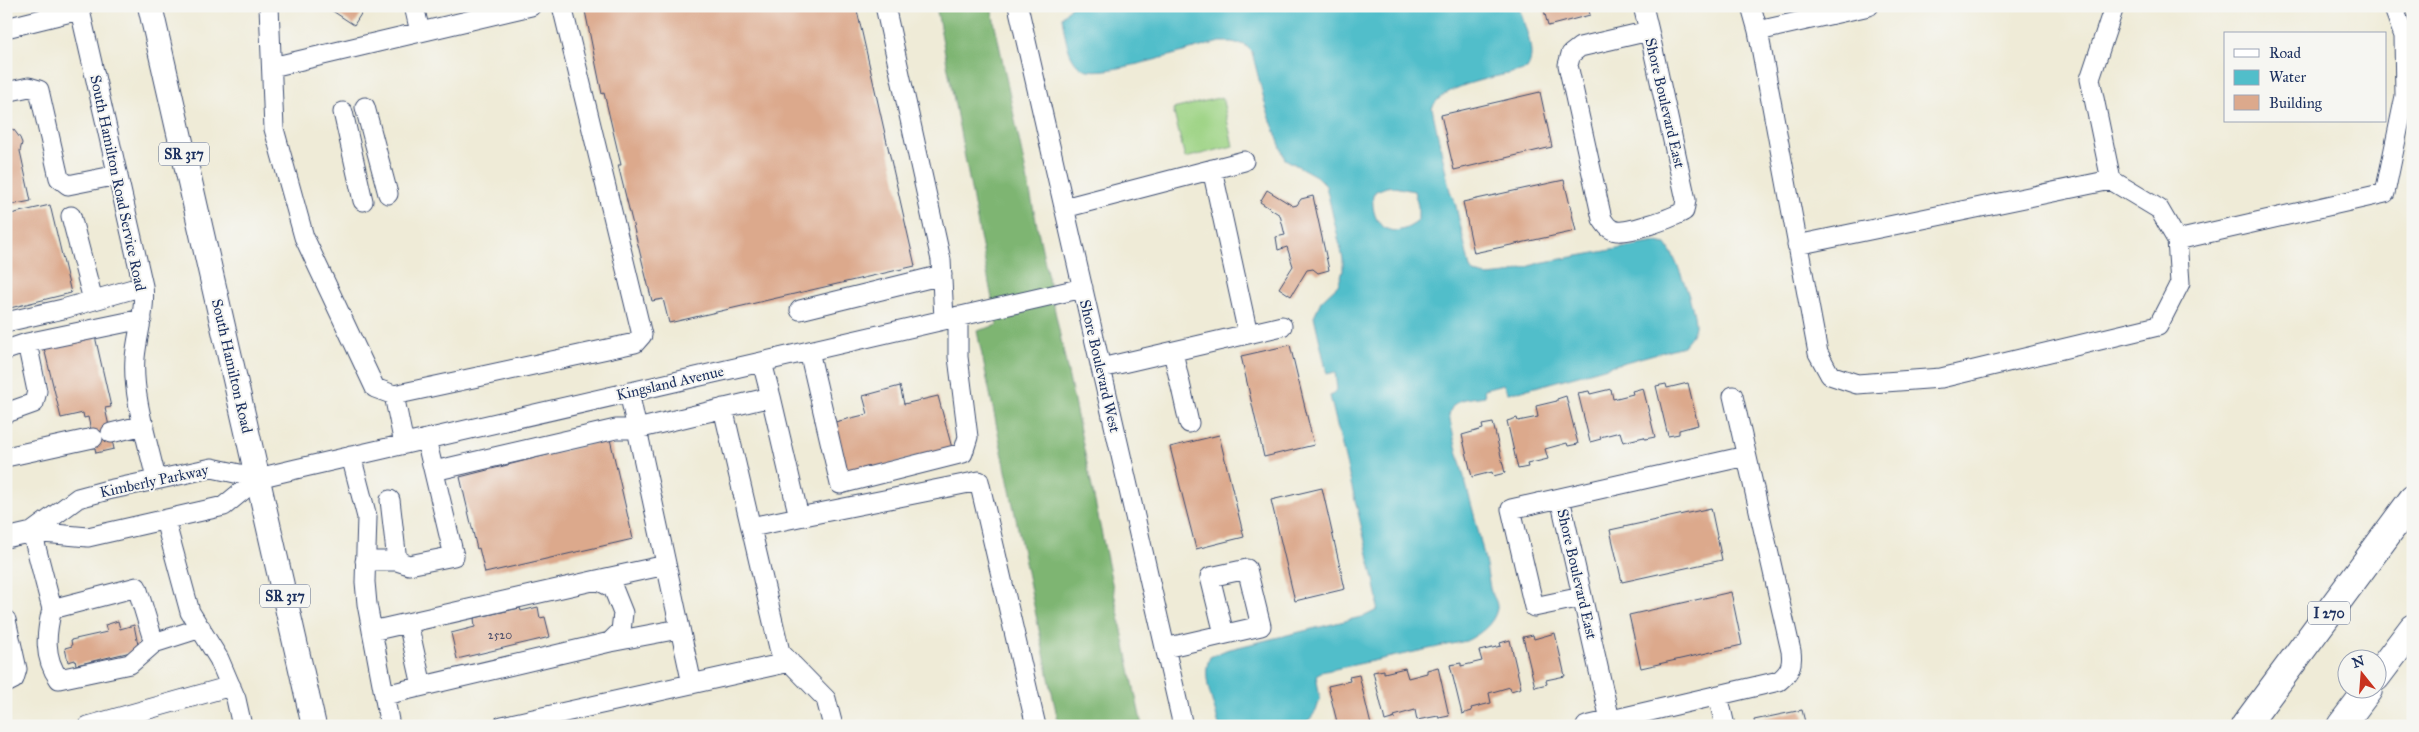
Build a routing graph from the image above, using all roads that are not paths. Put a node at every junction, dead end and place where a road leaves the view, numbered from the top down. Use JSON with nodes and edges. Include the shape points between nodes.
{"nodes":[{"id":1,"x":150,"y":6,"type":"edge"},
{"id":2,"x":270,"y":6,"type":"edge"},
{"id":3,"x":414,"y":6,"type":"edge"},
{"id":4,"x":531,"y":6,"type":"edge"},
{"id":5,"x":562,"y":6,"type":"edge"},
{"id":6,"x":884,"y":6,"type":"edge"},
{"id":7,"x":1018,"y":6,"type":"edge"},
{"id":8,"x":1643,"y":6,"type":"edge"},
{"id":9,"x":1751,"y":6,"type":"edge"},
{"id":10,"x":1869,"y":6,"type":"edge"},
{"id":11,"x":2114,"y":6,"type":"edge"},
{"id":12,"x":2393,"y":6,"type":"edge"},
{"id":13,"x":79,"y":8,"type":"edge"},
{"id":14,"x":6,"y":28,"type":"edge"},
{"id":15,"x":1649,"y":31,"type":"junction"},
{"id":16,"x":1758,"y":31,"type":"junction"},
{"id":17,"x":420,"y":32,"type":"junction"},
{"id":18,"x":272,"y":67,"type":"junction"},
{"id":19,"x":6,"y":92,"type":"edge"},
{"id":20,"x":365,"y":107,"type":"dead end"},
{"id":21,"x":343,"y":112,"type":"dead end"},
{"id":22,"x":1244,"y":161,"type":"dead end"},
{"id":23,"x":1212,"y":169,"type":"junction"},
{"id":24,"x":118,"y":175,"type":"junction"},
{"id":25,"x":2111,"y":180,"type":"junction"},
{"id":26,"x":388,"y":194,"type":"dead end"},
{"id":27,"x":363,"y":201,"type":"dead end"},
{"id":28,"x":1064,"y":208,"type":"junction"},
{"id":29,"x":71,"y":216,"type":"dead end"},
{"id":30,"x":2177,"y":240,"type":"junction"},
{"id":31,"x":1797,"y":245,"type":"junction"},
{"id":32,"x":942,"y":275,"type":"junction"},
{"id":33,"x":143,"y":286,"type":"junction"},
{"id":34,"x":1082,"y":288,"type":"junction"},
{"id":35,"x":93,"y":300,"type":"junction"},
{"id":36,"x":800,"y":310,"type":"dead end"},
{"id":37,"x":951,"y":318,"type":"junction"},
{"id":38,"x":142,"y":319,"type":"junction"},
{"id":39,"x":6,"y":322,"type":"edge"},
{"id":40,"x":1282,"y":326,"type":"dead end"},
{"id":41,"x":1248,"y":334,"type":"junction"},
{"id":42,"x":27,"y":343,"type":"junction"},
{"id":43,"x":6,"y":350,"type":"edge"},
{"id":44,"x":809,"y":351,"type":"junction"},
{"id":45,"x":1173,"y":352,"type":"junction"},
{"id":46,"x":762,"y":362,"type":"junction"},
{"id":47,"x":1101,"y":368,"type":"junction"},
{"id":48,"x":629,"y":392,"type":"junction"},
{"id":49,"x":394,"y":395,"type":"junction"},
{"id":50,"x":1733,"y":396,"type":"dead end"},
{"id":51,"x":771,"y":397,"type":"junction"},
{"id":52,"x":723,"y":408,"type":"junction"},
{"id":53,"x":6,"y":412,"type":"edge"},
{"id":54,"x":1189,"y":423,"type":"dead end"},
{"id":55,"x":144,"y":425,"type":"junction"},
{"id":56,"x":637,"y":429,"type":"junction"},
{"id":57,"x":426,"y":439,"type":"junction"},
{"id":58,"x":404,"y":444,"type":"junction"},
{"id":59,"x":351,"y":456,"type":"junction"},
{"id":60,"x":1746,"y":456,"type":"junction"},
{"id":61,"x":6,"y":457,"type":"edge"},
{"id":62,"x":434,"y":471,"type":"junction"},
{"id":63,"x":258,"y":478,"type":"junction"},
{"id":64,"x":156,"y":479,"type":"junction"},
{"id":65,"x":1560,"y":498,"type":"junction"},
{"id":66,"x":2413,"y":499,"type":"edge"},
{"id":67,"x":390,"y":500,"type":"dead end"},
{"id":68,"x":799,"y":517,"type":"junction"},
{"id":69,"x":165,"y":520,"type":"junction"},
{"id":70,"x":751,"y":527,"type":"junction"},
{"id":71,"x":32,"y":532,"type":"junction"},
{"id":72,"x":6,"y":538,"type":"edge"},
{"id":73,"x":366,"y":561,"type":"junction"},
{"id":74,"x":397,"y":561,"type":"junction"},
{"id":75,"x":666,"y":565,"type":"junction"},
{"id":76,"x":597,"y":580,"type":"junction"},
{"id":77,"x":1582,"y":597,"type":"junction"},
{"id":78,"x":52,"y":609,"type":"junction"},
{"id":79,"x":6,"y":620,"type":"edge"},
{"id":80,"x":408,"y":624,"type":"junction"},
{"id":81,"x":200,"y":628,"type":"junction"},
{"id":82,"x":2413,"y":628,"type":"edge"},
{"id":83,"x":679,"y":629,"type":"junction"},
{"id":84,"x":372,"y":632,"type":"junction"},
{"id":85,"x":1224,"y":634,"type":"dead end"},
{"id":86,"x":610,"y":642,"type":"junction"},
{"id":87,"x":154,"y":643,"type":"junction"},
{"id":88,"x":1165,"y":648,"type":"junction"},
{"id":89,"x":790,"y":662,"type":"junction"},
{"id":90,"x":2386,"y":664,"type":"edge"},
{"id":91,"x":6,"y":683,"type":"edge"},
{"id":92,"x":692,"y":684,"type":"junction"},
{"id":93,"x":231,"y":686,"type":"junction"},
{"id":94,"x":422,"y":686,"type":"junction"},
{"id":95,"x":385,"y":695,"type":"junction"},
{"id":96,"x":1718,"y":695,"type":"junction"},
{"id":97,"x":2360,"y":700,"type":"edge"},
{"id":98,"x":567,"y":719,"type":"edge"},
{"id":99,"x":1610,"y":720,"type":"junction"},
{"id":100,"x":88,"y":726,"type":"edge"},
{"id":101,"x":242,"y":726,"type":"edge"},
{"id":102,"x":314,"y":726,"type":"edge"},
{"id":103,"x":390,"y":726,"type":"edge"},
{"id":104,"x":502,"y":726,"type":"edge"},
{"id":105,"x":833,"y":726,"type":"edge"},
{"id":106,"x":1036,"y":726,"type":"edge"},
{"id":107,"x":1183,"y":726,"type":"edge"},
{"id":108,"x":1586,"y":726,"type":"edge"},
{"id":109,"x":1725,"y":726,"type":"edge"},
{"id":110,"x":2245,"y":726,"type":"edge"},
{"id":111,"x":2341,"y":726,"type":"edge"}],
"edges":[{"from":1,"to":63,"type":"main road","name":"South Hamilton Road","number":"SR 317"},
{"from":2,"to":18,"type":"street"},
{"from":3,"to":17,"type":"street"},
{"from":4,"to":17,"type":"street"},
{"from":5,"to":49,"type":"street","via":[[642,335],[635,343]]},
{"from":6,"to":32,"type":"street"},
{"from":7,"to":28,"type":"street","name":"Shore Boulevard West"},
{"from":8,"to":15,"type":"street","name":"Shore Boulevard East"},
{"from":9,"to":16,"type":"street"},
{"from":10,"to":16,"type":"street"},
{"from":11,"to":25,"type":"street","via":[[2090,79]]},
{"from":12,"to":30,"type":"street","via":[[2404,36],[2406,96],[2385,193]]},
{"from":13,"to":14,"type":"street"},
{"from":13,"to":24,"type":"street","name":"South Hamilton Road Service Road"},
{"from":15,"to":15,"type":"street","name":"Shore Boulevard East","via":[[1686,200],[1684,211],[1672,218],[1617,232],[1608,228],[1602,219],[1568,65],[1571,54],[1580,47]]},
{"from":16,"to":31,"type":"street"},
{"from":17,"to":18,"type":"street"},
{"from":18,"to":49,"type":"street","via":[[274,129],[304,237],[375,388]]},
{"from":19,"to":24,"type":"street","via":[[29,87],[39,90],[59,178],[68,185]]},
{"from":20,"to":26,"type":"street"},
{"from":21,"to":27,"type":"street"},
{"from":22,"to":23,"type":"street"},
{"from":23,"to":28,"type":"street"},
{"from":23,"to":41,"type":"street"},
{"from":24,"to":33,"type":"street","name":"South Hamilton Road Service Road"},
{"from":25,"to":30,"type":"street","via":[[2159,209]]},
{"from":25,"to":31,"type":"street"},
{"from":28,"to":34,"type":"street","name":"Shore Boulevard West"},
{"from":29,"to":35,"type":"street"},
{"from":30,"to":31,"type":"street","via":[[2180,283],[2158,326],[1941,378],[1857,384],[1830,375],[1818,353]]},
{"from":32,"to":36,"type":"street"},
{"from":32,"to":37,"type":"street"},
{"from":33,"to":35,"type":"street"},
{"from":33,"to":38,"type":"street","name":"South Hamilton Road Service Road"},
{"from":34,"to":37,"type":"street","name":"Kingsland Avenue"},
{"from":34,"to":47,"type":"street","name":"Shore Boulevard West"},
{"from":35,"to":39,"type":"street"},
{"from":37,"to":44,"type":"street","name":"Kingsland Avenue"},
{"from":37,"to":44,"type":"street","via":[[968,437],[963,453],[840,484]]},
{"from":38,"to":42,"type":"street"},
{"from":38,"to":55,"type":"street","name":"South Hamilton Road Service Road","via":[[135,358],[135,386]]},
{"from":40,"to":41,"type":"street"},
{"from":41,"to":45,"type":"street"},
{"from":42,"to":43,"type":"street"},
{"from":42,"to":53,"type":"street","via":[[37,391],[34,403]]},
{"from":44,"to":46,"type":"street","name":"Kingsland Avenue"},
{"from":45,"to":47,"type":"street"},
{"from":45,"to":54,"type":"street"},
{"from":46,"to":48,"type":"street","name":"Kingsland Avenue"},
{"from":46,"to":51,"type":"street"},
{"from":47,"to":88,"type":"street","name":"Shore Boulevard West"},
{"from":48,"to":56,"type":"street"},
{"from":48,"to":57,"type":"street","name":"Kingsland Avenue"},
{"from":49,"to":58,"type":"street"},
{"from":50,"to":60,"type":"street"},
{"from":51,"to":52,"type":"street"},
{"from":51,"to":68,"type":"street"},
{"from":52,"to":56,"type":"street"},
{"from":52,"to":70,"type":"street"},
{"from":55,"to":61,"type":"street"},
{"from":55,"to":64,"type":"street","name":"South Hamilton Road Service Road"},
{"from":56,"to":62,"type":"street","via":[[616,429]]},
{"from":56,"to":75,"type":"street"},
{"from":57,"to":58,"type":"street","name":"Kingsland Avenue"},
{"from":57,"to":62,"type":"street"},
{"from":58,"to":59,"type":"street","name":"Kingsland Avenue"},
{"from":59,"to":63,"type":"street","name":"Kingsland Avenue"},
{"from":59,"to":73,"type":"street","via":[[367,517]]},
{"from":60,"to":65,"type":"street","name":"Shore Boulevard East"},
{"from":60,"to":96,"type":"street","via":[[1792,662],[1788,674],[1779,681]]},
{"from":62,"to":74,"type":"street","via":[[454,556],[409,565]]},
{"from":63,"to":64,"type":"street","name":"Kimberly Parkway","via":[[212,468]]},
{"from":63,"to":69,"type":"street","name":"Kimberly Parkway","via":[[224,506]]},
{"from":63,"to":102,"type":"main road","name":"South Hamilton Road","number":"SR 317"},
{"from":64,"to":71,"type":"street","name":"Kimberly Parkway","via":[[78,498]]},
{"from":65,"to":77,"type":"street","name":"Shore Boulevard East"},
{"from":65,"to":77,"type":"street","via":[[1511,509],[1534,607]]},
{"from":66,"to":110,"type":"highway","number":"I 270"},
{"from":67,"to":74,"type":"street"},
{"from":68,"to":70,"type":"street"},
{"from":68,"to":106,"type":"street","via":[[979,481]]},
{"from":69,"to":71,"type":"street","name":"Kimberly Parkway","via":[[88,536]]},
{"from":69,"to":81,"type":"street","via":[[190,612]]},
{"from":70,"to":89,"type":"street","via":[[780,652]]},
{"from":71,"to":72,"type":"street","name":"Kimberly Parkway"},
{"from":71,"to":78,"type":"street"},
{"from":73,"to":74,"type":"street"},
{"from":73,"to":84,"type":"street","via":[[365,582]]},
{"from":75,"to":76,"type":"street"},
{"from":75,"to":83,"type":"street"},
{"from":76,"to":80,"type":"street"},
{"from":76,"to":86,"type":"street","via":[[613,588],[623,613],[621,631]]},
{"from":77,"to":99,"type":"street","name":"Shore Boulevard East"},
{"from":78,"to":87,"type":"street","via":[[137,587]]},
{"from":78,"to":87,"type":"street","via":[[46,636],[48,655],[59,679],[130,664]]},
{"from":79,"to":91,"type":"street","via":[[17,669],[14,679]]},
{"from":80,"to":84,"type":"street"},
{"from":80,"to":94,"type":"street"},
{"from":81,"to":87,"type":"street"},
{"from":81,"to":93,"type":"street","via":[[220,659]]},
{"from":82,"to":90,"type":"highway"},
{"from":83,"to":86,"type":"street"},
{"from":83,"to":92,"type":"street"},
{"from":84,"to":95,"type":"street"},
{"from":85,"to":88,"type":"street"},
{"from":86,"to":94,"type":"street"},
{"from":88,"to":107,"type":"street","name":"Shore Boulevard West"},
{"from":89,"to":92,"type":"street"},
{"from":89,"to":105,"type":"street","via":[[826,699]]},
{"from":92,"to":98,"type":"street"},
{"from":93,"to":100,"type":"street"},
{"from":93,"to":101,"type":"street"},
{"from":94,"to":95,"type":"street"},
{"from":95,"to":103,"type":"street"},
{"from":96,"to":99,"type":"street"},
{"from":96,"to":109,"type":"street"},
{"from":97,"to":111,"type":"highway"},
{"from":98,"to":104,"type":"street"},
{"from":99,"to":108,"type":"street"}]}
